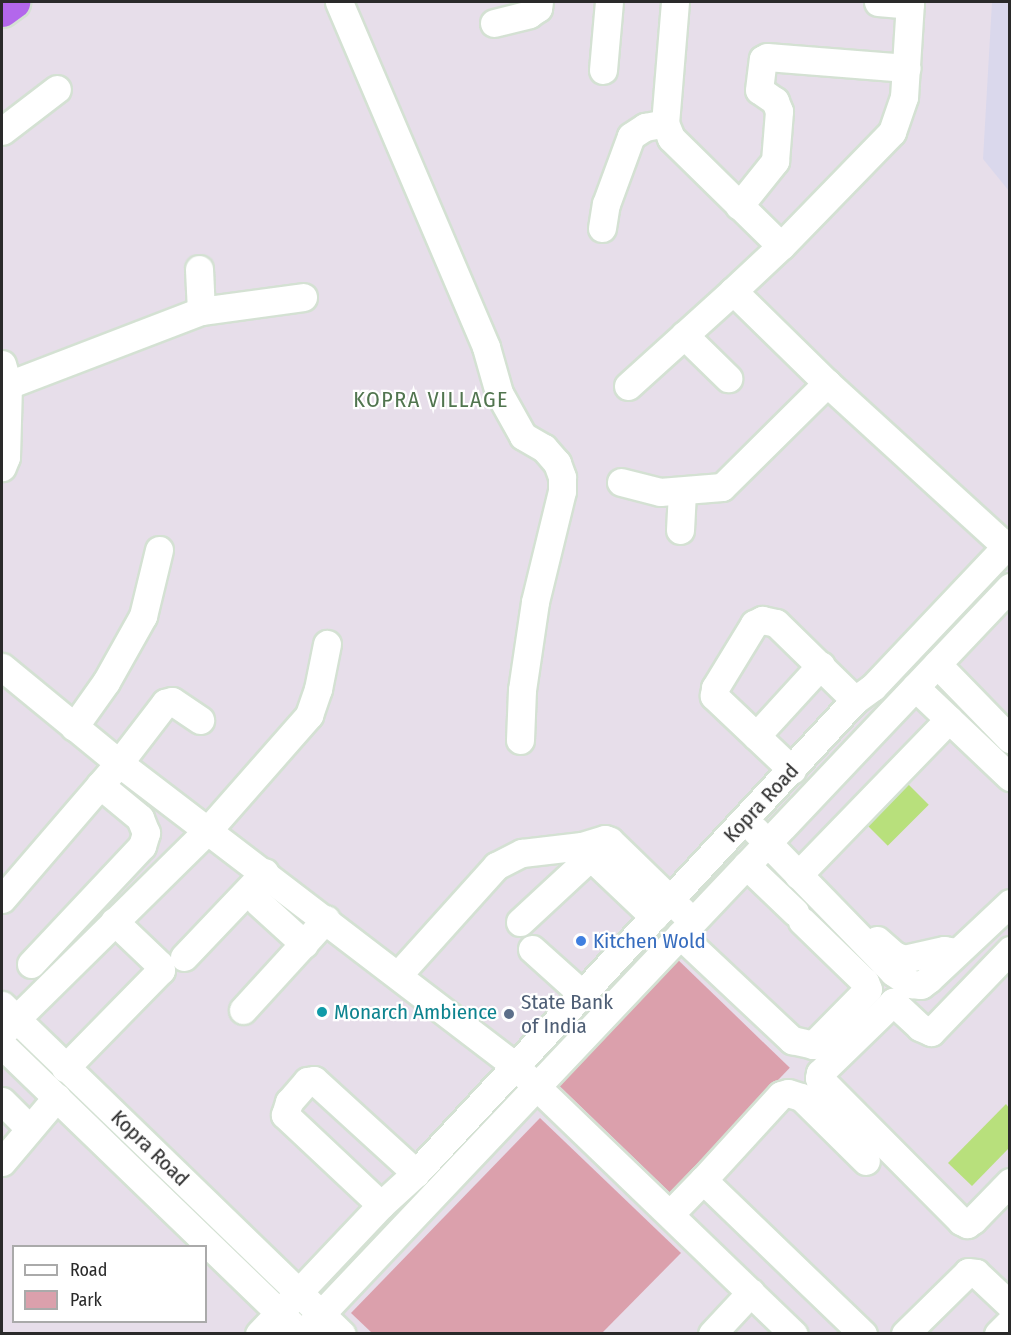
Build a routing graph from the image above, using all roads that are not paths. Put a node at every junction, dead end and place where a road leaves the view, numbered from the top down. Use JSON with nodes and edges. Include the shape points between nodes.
{"nodes":[{"id":1,"x":13,"y":2,"type":"edge"},
{"id":2,"x":339,"y":2,"type":"edge"},
{"id":3,"x":540,"y":2,"type":"edge"},
{"id":4,"x":609,"y":2,"type":"edge"},
{"id":5,"x":675,"y":2,"type":"edge"},
{"id":6,"x":878,"y":2,"type":"edge"},
{"id":7,"x":910,"y":3,"type":"edge"},
{"id":8,"x":2,"y":10,"type":"edge"},
{"id":9,"x":494,"y":23,"type":"dead end"},
{"id":10,"x":907,"y":68,"type":"junction"},
{"id":11,"x":603,"y":70,"type":"dead end"},
{"id":12,"x":57,"y":89,"type":"dead end"},
{"id":13,"x":664,"y":123,"type":"junction"},
{"id":14,"x":2,"y":130,"type":"edge"},
{"id":15,"x":739,"y":206,"type":"junction"},
{"id":16,"x":602,"y":228,"type":"dead end"},
{"id":17,"x":781,"y":246,"type":"junction"},
{"id":18,"x":199,"y":269,"type":"dead end"},
{"id":19,"x":732,"y":291,"type":"junction"},
{"id":20,"x":303,"y":297,"type":"dead end"},
{"id":21,"x":201,"y":311,"type":"junction"},
{"id":22,"x":684,"y":335,"type":"junction"},
{"id":23,"x":5,"y":375,"type":"edge"},
{"id":24,"x":728,"y":378,"type":"dead end"},
{"id":25,"x":827,"y":383,"type":"junction"},
{"id":26,"x":628,"y":386,"type":"dead end"},
{"id":27,"x":2,"y":467,"type":"edge"},
{"id":28,"x":621,"y":482,"type":"dead end"},
{"id":29,"x":682,"y":491,"type":"junction"},
{"id":30,"x":680,"y":530,"type":"dead end"},
{"id":31,"x":1008,"y":546,"type":"edge"},
{"id":32,"x":159,"y":550,"type":"dead end"},
{"id":33,"x":1010,"y":587,"type":"edge"},
{"id":34,"x":327,"y":644,"type":"dead end"},
{"id":35,"x":937,"y":664,"type":"junction"},
{"id":36,"x":821,"y":665,"type":"junction"},
{"id":37,"x":2,"y":667,"type":"edge"},
{"id":38,"x":915,"y":687,"type":"junction"},
{"id":39,"x":855,"y":700,"type":"junction"},
{"id":40,"x":949,"y":719,"type":"junction"},
{"id":41,"x":200,"y":720,"type":"dead end"},
{"id":42,"x":74,"y":727,"type":"junction"},
{"id":43,"x":756,"y":736,"type":"junction"},
{"id":44,"x":1010,"y":739,"type":"edge"},
{"id":45,"x":520,"y":740,"type":"dead end"},
{"id":46,"x":119,"y":763,"type":"junction"},
{"id":47,"x":792,"y":770,"type":"junction"},
{"id":48,"x":1005,"y":781,"type":"edge"},
{"id":49,"x":100,"y":785,"type":"junction"},
{"id":50,"x":745,"y":821,"type":"junction"},
{"id":51,"x":209,"y":829,"type":"junction"},
{"id":52,"x":766,"y":842,"type":"junction"},
{"id":53,"x":746,"y":865,"type":"junction"},
{"id":54,"x":265,"y":872,"type":"junction"},
{"id":55,"x":798,"y":874,"type":"junction"},
{"id":56,"x":2,"y":899,"type":"edge"},
{"id":57,"x":259,"y":903,"type":"dead end"},
{"id":58,"x":1010,"y":903,"type":"edge"},
{"id":59,"x":662,"y":908,"type":"junction"},
{"id":60,"x":852,"y":916,"type":"dead end"},
{"id":61,"x":326,"y":920,"type":"junction"},
{"id":62,"x":114,"y":921,"type":"junction"},
{"id":63,"x":520,"y":922,"type":"dead end"},
{"id":64,"x":686,"y":928,"type":"junction"},
{"id":65,"x":304,"y":944,"type":"junction"},
{"id":66,"x":532,"y":948,"type":"dead end"},
{"id":67,"x":1010,"y":950,"type":"edge"},
{"id":68,"x":957,"y":952,"type":"junction"},
{"id":69,"x":404,"y":956,"type":"junction"},
{"id":70,"x":184,"y":957,"type":"dead end"},
{"id":71,"x":31,"y":964,"type":"dead end"},
{"id":72,"x":581,"y":993,"type":"junction"},
{"id":73,"x":243,"y":1010,"type":"dead end"},
{"id":74,"x":6,"y":1019,"type":"edge"},
{"id":75,"x":2,"y":1045,"type":"edge"},
{"id":76,"x":514,"y":1065,"type":"junction"},
{"id":77,"x":65,"y":1068,"type":"junction"},
{"id":78,"x":537,"y":1086,"type":"junction"},
{"id":79,"x":57,"y":1097,"type":"junction"},
{"id":80,"x":2,"y":1101,"type":"edge"},
{"id":81,"x":29,"y":1128,"type":"junction"},
{"id":82,"x":867,"y":1161,"type":"dead end"},
{"id":83,"x":2,"y":1162,"type":"edge"},
{"id":84,"x":416,"y":1173,"type":"junction"},
{"id":85,"x":703,"y":1180,"type":"junction"},
{"id":86,"x":1010,"y":1182,"type":"edge"},
{"id":87,"x":381,"y":1205,"type":"junction"},
{"id":88,"x":670,"y":1214,"type":"junction"},
{"id":89,"x":299,"y":1292,"type":"junction"},
{"id":90,"x":751,"y":1292,"type":"junction"},
{"id":91,"x":1010,"y":1305,"type":"edge"},
{"id":92,"x":279,"y":1313,"type":"junction"},
{"id":93,"x":321,"y":1313,"type":"junction"},
{"id":94,"x":1010,"y":1322,"type":"edge"},
{"id":95,"x":726,"y":1329,"type":"edge"},
{"id":96,"x":866,"y":1332,"type":"edge"},
{"id":97,"x":259,"y":1334,"type":"edge"},
{"id":98,"x":301,"y":1334,"type":"edge"},
{"id":99,"x":342,"y":1334,"type":"edge"},
{"id":100,"x":794,"y":1334,"type":"edge"},
{"id":101,"x":904,"y":1334,"type":"edge"},
{"id":102,"x":998,"y":1334,"type":"edge"}],
"edges":[{"from":1,"to":8,"type":"highway"},
{"from":2,"to":45,"type":"street","via":[[486,347],[499,393],[523,436],[544,448],[557,463],[562,477],[535,602],[522,690]]},
{"from":3,"to":9,"type":"street","via":[[529,14]]},
{"from":4,"to":11,"type":"street"},
{"from":5,"to":13,"type":"street"},
{"from":6,"to":7,"type":"street"},
{"from":7,"to":10,"type":"street"},
{"from":10,"to":15,"type":"street","via":[[763,59],[759,90],[775,101],[779,111],[775,160]]},
{"from":10,"to":17,"type":"street","via":[[904,97],[892,132]]},
{"from":12,"to":14,"type":"street"},
{"from":13,"to":15,"type":"street","via":[[681,151]]},
{"from":13,"to":16,"type":"street","via":[[645,127],[631,136],[606,204]]},
{"from":15,"to":17,"type":"street"},
{"from":17,"to":19,"type":"street"},
{"from":18,"to":21,"type":"street"},
{"from":19,"to":22,"type":"street"},
{"from":19,"to":25,"type":"street"},
{"from":20,"to":21,"type":"street"},
{"from":21,"to":23,"type":"street"},
{"from":22,"to":24,"type":"street"},
{"from":22,"to":26,"type":"street"},
{"from":23,"to":27,"type":"street","via":[[6,457]]},
{"from":25,"to":29,"type":"street","via":[[729,484]]},
{"from":25,"to":31,"type":"street"},
{"from":28,"to":29,"type":"street","via":[[660,492]]},
{"from":29,"to":30,"type":"street"},
{"from":31,"to":39,"type":"street","name":"Kopra Road","via":[[873,687]]},
{"from":32,"to":42,"type":"street","via":[[143,616],[106,682]]},
{"from":33,"to":35,"type":"street","name":"Kopra Road"},
{"from":34,"to":51,"type":"street","via":[[309,715]]},
{"from":35,"to":38,"type":"street","name":"Kopra Road"},
{"from":35,"to":44,"type":"street"},
{"from":36,"to":39,"type":"street"},
{"from":36,"to":43,"type":"street"},
{"from":36,"to":43,"type":"street","via":[[776,622],[762,620],[754,624],[715,688],[714,696]]},
{"from":37,"to":42,"type":"street"},
{"from":38,"to":40,"type":"street"},
{"from":38,"to":52,"type":"street","name":"Kopra Road"},
{"from":39,"to":47,"type":"street","name":"Kopra Road"},
{"from":40,"to":48,"type":"street"},
{"from":40,"to":55,"type":"street"},
{"from":41,"to":46,"type":"street","via":[[172,701],[165,703]]},
{"from":42,"to":46,"type":"street"},
{"from":43,"to":47,"type":"street"},
{"from":46,"to":49,"type":"street"},
{"from":46,"to":51,"type":"street"},
{"from":47,"to":50,"type":"street","name":"Kopra Road"},
{"from":49,"to":56,"type":"street"},
{"from":49,"to":71,"type":"street","via":[[140,818],[146,833],[142,846]]},
{"from":50,"to":52,"type":"street"},
{"from":50,"to":59,"type":"street","name":"Kopra Road"},
{"from":51,"to":54,"type":"street"},
{"from":51,"to":62,"type":"street"},
{"from":52,"to":53,"type":"street","name":"Kopra Road"},
{"from":52,"to":55,"type":"street"},
{"from":53,"to":64,"type":"street","name":"Kopra Road"},
{"from":53,"to":64,"type":"street","via":[[868,989],[813,1045],[792,1040]]},
{"from":54,"to":61,"type":"street"},
{"from":54,"to":70,"type":"street"},
{"from":55,"to":68,"type":"street","via":[[902,980],[921,985]]},
{"from":57,"to":65,"type":"street"},
{"from":58,"to":68,"type":"street"},
{"from":59,"to":63,"type":"street","via":[[596,862],[587,860]]},
{"from":59,"to":64,"type":"street"},
{"from":59,"to":69,"type":"street","via":[[605,839],[582,846],[522,853],[496,866],[454,922]]},
{"from":59,"to":72,"type":"street","name":"Kopra Road"},
{"from":60,"to":68,"type":"street","via":[[894,955],[904,959],[944,950]]},
{"from":61,"to":65,"type":"street"},
{"from":61,"to":69,"type":"street"},
{"from":62,"to":74,"type":"street"},
{"from":62,"to":77,"type":"street","via":[[161,970]]},
{"from":64,"to":78,"type":"street","name":"Kopra Road"},
{"from":65,"to":73,"type":"street"},
{"from":66,"to":72,"type":"street"},
{"from":67,"to":86,"type":"street","via":[[932,1032],[920,1028],[893,1002],[819,1078],[961,1221],[968,1224]]},
{"from":69,"to":76,"type":"street"},
{"from":72,"to":76,"type":"street","name":"Kopra Road"},
{"from":74,"to":77,"type":"street","name":"Kopra Road"},
{"from":75,"to":79,"type":"street","name":"Kopra Road"},
{"from":76,"to":78,"type":"street"},
{"from":76,"to":84,"type":"street","name":"Kopra Road"},
{"from":77,"to":89,"type":"street","name":"Kopra Road"},
{"from":78,"to":88,"type":"street"},
{"from":78,"to":93,"type":"street","name":"Kopra Road"},
{"from":79,"to":81,"type":"street"},
{"from":79,"to":92,"type":"street","name":"Kopra Road"},
{"from":80,"to":81,"type":"street"},
{"from":81,"to":83,"type":"street"},
{"from":82,"to":85,"type":"street","via":[[801,1097],[788,1093],[781,1095]]},
{"from":84,"to":87,"type":"street","name":"Kopra Road"},
{"from":84,"to":87,"type":"street","via":[[314,1080],[307,1081],[289,1102],[285,1115]]},
{"from":85,"to":88,"type":"street"},
{"from":85,"to":96,"type":"street"},
{"from":87,"to":89,"type":"street","name":"Kopra Road"},
{"from":88,"to":90,"type":"street"},
{"from":89,"to":92,"type":"street","name":"Kopra Road"},
{"from":89,"to":93,"type":"street","name":"Kopra Road"},
{"from":90,"to":95,"type":"street"},
{"from":90,"to":100,"type":"street"},
{"from":91,"to":101,"type":"street","via":[[976,1273],[968,1272]]},
{"from":92,"to":97,"type":"street","name":"Kopra Road"},
{"from":92,"to":98,"type":"street","name":"Kopra Road"},
{"from":93,"to":98,"type":"street","name":"Kopra Road"},
{"from":93,"to":99,"type":"street"},
{"from":94,"to":102,"type":"street"}]}
